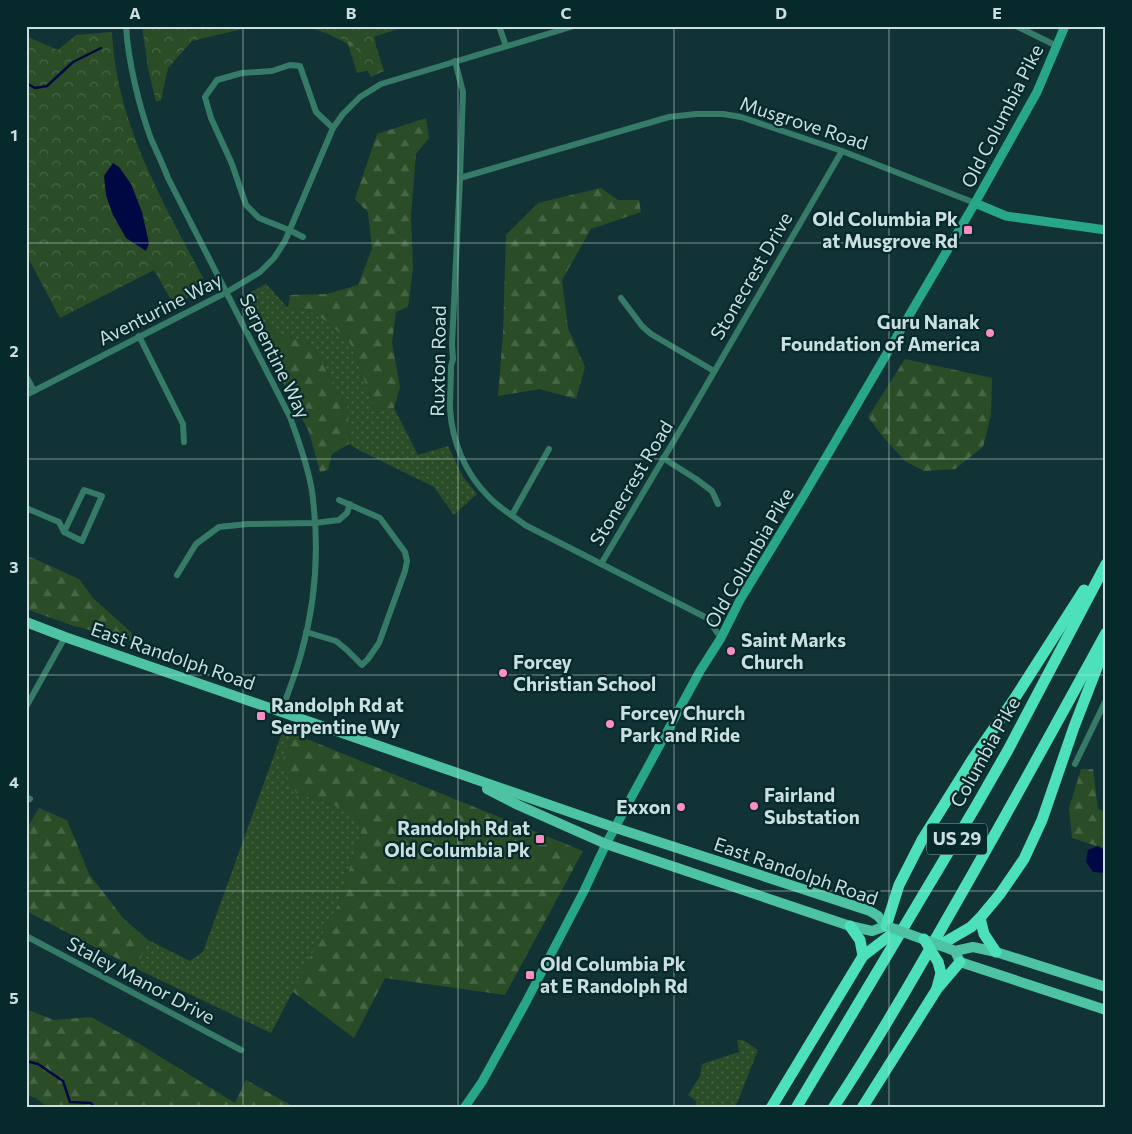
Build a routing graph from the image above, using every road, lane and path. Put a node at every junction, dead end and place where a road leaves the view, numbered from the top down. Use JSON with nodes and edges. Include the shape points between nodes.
{"nodes":[{"id":1,"x":126,"y":26,"type":"edge"},
{"id":2,"x":499,"y":26,"type":"edge"},
{"id":3,"x":574,"y":26,"type":"edge"},
{"id":4,"x":1016,"y":26,"type":"edge"},
{"id":5,"x":1065,"y":26,"type":"edge"},
{"id":6,"x":506,"y":46,"type":"junction"},
{"id":7,"x":1056,"y":46,"type":"junction"},
{"id":8,"x":455,"y":61,"type":"junction"},
{"id":9,"x":333,"y":128,"type":"junction"},
{"id":10,"x":842,"y":151,"type":"junction"},
{"id":11,"x":460,"y":178,"type":"junction"},
{"id":12,"x":975,"y":203,"type":"junction"},
{"id":13,"x":289,"y":230,"type":"junction"},
{"id":14,"x":1106,"y":230,"type":"edge"},
{"id":15,"x":303,"y":237,"type":"dead end"},
{"id":16,"x":227,"y":292,"type":"junction"},
{"id":17,"x":621,"y":298,"type":"dead end"},
{"id":18,"x":139,"y":336,"type":"junction"},
{"id":19,"x":714,"y":371,"type":"junction"},
{"id":20,"x":26,"y":376,"type":"edge"},
{"id":21,"x":34,"y":391,"type":"junction"},
{"id":22,"x":26,"y":394,"type":"edge"},
{"id":23,"x":688,"y":417,"type":"joint"},
{"id":24,"x":184,"y":442,"type":"dead end"},
{"id":25,"x":549,"y":449,"type":"dead end"},
{"id":26,"x":663,"y":458,"type":"junction"},
{"id":27,"x":339,"y":500,"type":"dead end"},
{"id":28,"x":350,"y":504,"type":"junction"},
{"id":29,"x":718,"y":504,"type":"dead end"},
{"id":30,"x":26,"y":508,"type":"edge"},
{"id":31,"x":512,"y":515,"type":"junction"},
{"id":32,"x":315,"y":523,"type":"junction"},
{"id":33,"x":64,"y":532,"type":"junction"},
{"id":34,"x":1106,"y":558,"type":"edge"},
{"id":35,"x":601,"y":564,"type":"junction"},
{"id":36,"x":1106,"y":564,"type":"edge"},
{"id":37,"x":177,"y":575,"type":"dead end"},
{"id":38,"x":26,"y":622,"type":"edge"},
{"id":39,"x":306,"y":632,"type":"junction"},
{"id":40,"x":1106,"y":632,"type":"edge"},
{"id":41,"x":65,"y":637,"type":"junction"},
{"id":42,"x":721,"y":638,"type":"junction"},
{"id":43,"x":1106,"y":645,"type":"edge"},
{"id":44,"x":1106,"y":700,"type":"edge"},
{"id":45,"x":26,"y":707,"type":"edge"},
{"id":46,"x":282,"y":712,"type":"junction"},
{"id":47,"x":1075,"y":764,"type":"dead end"},
{"id":48,"x":450,"y":770,"type":"junction"},
{"id":49,"x":616,"y":828,"type":"junction"},
{"id":50,"x":606,"y":844,"type":"junction"},
{"id":51,"x":980,"y":918,"type":"junction"},
{"id":52,"x":850,"y":926,"type":"junction"},
{"id":53,"x":891,"y":930,"type":"junction"},
{"id":54,"x":26,"y":936,"type":"edge"},
{"id":55,"x":924,"y":939,"type":"junction"},
{"id":56,"x":948,"y":948,"type":"junction"},
{"id":57,"x":996,"y":952,"type":"junction"},
{"id":58,"x":863,"y":956,"type":"junction"},
{"id":59,"x":960,"y":962,"type":"junction"},
{"id":60,"x":1106,"y":988,"type":"edge"},
{"id":61,"x":937,"y":989,"type":"junction"},
{"id":62,"x":1106,"y":1010,"type":"edge"},
{"id":63,"x":242,"y":1050,"type":"dead end"},
{"id":64,"x":464,"y":1108,"type":"edge"},
{"id":65,"x":771,"y":1108,"type":"edge"},
{"id":66,"x":796,"y":1108,"type":"edge"},
{"id":67,"x":833,"y":1108,"type":"edge"},
{"id":68,"x":862,"y":1108,"type":"edge"}],
"edges":[{"from":1,"to":16,"type":"street","name":"Serpentine Way","via":[[137,92],[151,138]]},
{"from":2,"to":6,"type":"street"},
{"from":3,"to":6,"type":"street","name":"Aventurine Way"},
{"from":4,"to":7,"type":"street"},
{"from":5,"to":7,"type":"main road","name":"Old Columbia Pike"},
{"from":6,"to":8,"type":"street","name":"Aventurine Way"},
{"from":7,"to":12,"type":"main road","name":"Old Columbia Pike","via":[[1037,92]]},
{"from":8,"to":9,"type":"street","name":"Aventurine Way","via":[[381,84],[360,97]]},
{"from":8,"to":11,"type":"street","name":"Ruxton Road","via":[[463,92]]},
{"from":9,"to":13,"type":"street","name":"Aventurine Way"},
{"from":9,"to":13,"type":"street","via":[[316,112],[300,66],[290,64],[272,71],[242,72],[217,80],[205,97],[246,205],[259,218]]},
{"from":10,"to":11,"type":"street","name":"Musgrove Road","via":[[741,118],[696,114],[669,118]]},
{"from":10,"to":12,"type":"street","name":"Musgrove Road"},
{"from":10,"to":19,"type":"street","name":"Stonecrest Drive"},
{"from":11,"to":31,"type":"street","name":"Ruxton Road","via":[[451,366],[453,431],[470,474],[487,496]]},
{"from":12,"to":14,"type":"main road","name":"Musgrove Road","via":[[1006,216]]},
{"from":12,"to":42,"type":"main road","name":"Old Columbia Pike","via":[[740,600]]},
{"from":13,"to":15,"type":"street"},
{"from":13,"to":16,"type":"street","name":"Aventurine Way","via":[[274,258],[260,272]]},
{"from":16,"to":18,"type":"street","name":"Aventurine Way"},
{"from":16,"to":32,"type":"street","name":"Serpentine Way","via":[[290,417],[311,487]]},
{"from":17,"to":19,"type":"street","via":[[651,334]]},
{"from":18,"to":21,"type":"street","name":"Aventurine Way"},
{"from":18,"to":24,"type":"street","via":[[183,424]]},
{"from":19,"to":23,"type":"street","name":"Stonecrest Drive"},
{"from":20,"to":21,"type":"street"},
{"from":21,"to":22,"type":"street","name":"Aventurine Way"},
{"from":23,"to":26,"type":"street","name":"Stonecrest Road"},
{"from":25,"to":31,"type":"street"},
{"from":26,"to":29,"type":"street","via":[[712,491]]},
{"from":26,"to":35,"type":"street","name":"Stonecrest Road"},
{"from":27,"to":28,"type":"street"},
{"from":28,"to":32,"type":"street","via":[[347,513],[339,520]]},
{"from":28,"to":39,"type":"street","via":[[380,518],[405,552],[405,571],[379,643],[362,665],[336,641]]},
{"from":30,"to":33,"type":"street","via":[[59,522]]},
{"from":31,"to":35,"type":"street","name":"Ruxton Road","via":[[524,525]]},
{"from":32,"to":37,"type":"street","via":[[219,527],[196,544]]},
{"from":32,"to":39,"type":"street","name":"Serpentine Way","via":[[317,560]]},
{"from":33,"to":33,"type":"street","via":[[82,541],[102,496],[84,490]]},
{"from":34,"to":53,"type":"highway","via":[[922,840],[899,885]]},
{"from":35,"to":42,"type":"street","name":"Ruxton Road","via":[[706,618]]},
{"from":36,"to":66,"type":"highway","name":"Columbia Pike","number":"US 29","via":[[976,806]]},
{"from":38,"to":41,"type":"main road","name":"East Randolph Road"},
{"from":39,"to":46,"type":"street","name":"Serpentine Way"},
{"from":40,"to":67,"type":"highway","number":"US 29","via":[[924,959]]},
{"from":41,"to":45,"type":"street"},
{"from":41,"to":46,"type":"main road","name":"East Randolph Road"},
{"from":42,"to":49,"type":"main road","name":"Old Columbia Pike"},
{"from":43,"to":51,"type":"highway","via":[[1033,840],[1012,878]]},
{"from":44,"to":47,"type":"street"},
{"from":46,"to":48,"type":"main road","name":"East Randolph Road"},
{"from":48,"to":49,"type":"main road","name":"East Randolph Road"},
{"from":48,"to":50,"type":"main road","name":"East Randolph Road"},
{"from":49,"to":50,"type":"main road","name":"Old Columbia Pike"},
{"from":49,"to":53,"type":"main road","name":"East Randolph Road","via":[[870,911]]},
{"from":50,"to":52,"type":"main road","name":"East Randolph Road"},
{"from":50,"to":64,"type":"main road","name":"Old Columbia Pike","via":[[525,1004]]},
{"from":51,"to":56,"type":"highway","via":[[958,935]]},
{"from":51,"to":57,"type":"highway","via":[[984,934]]},
{"from":52,"to":53,"type":"main road","name":"East Randolph Road"},
{"from":52,"to":58,"type":"highway","via":[[860,940]]},
{"from":53,"to":55,"type":"main road","bridge":true},
{"from":53,"to":58,"type":"highway"},
{"from":54,"to":63,"type":"street","name":"Staley Manor Drive"},
{"from":55,"to":56,"type":"main road","bridge":true},
{"from":55,"to":61,"type":"highway","bridge":true,"via":[[941,973]]},
{"from":56,"to":57,"type":"main road","via":[[973,947]]},
{"from":56,"to":59,"type":"main road"},
{"from":57,"to":60,"type":"main road"},
{"from":58,"to":65,"type":"highway"},
{"from":59,"to":61,"type":"highway"},
{"from":59,"to":62,"type":"main road"},
{"from":61,"to":68,"type":"highway"}]}
